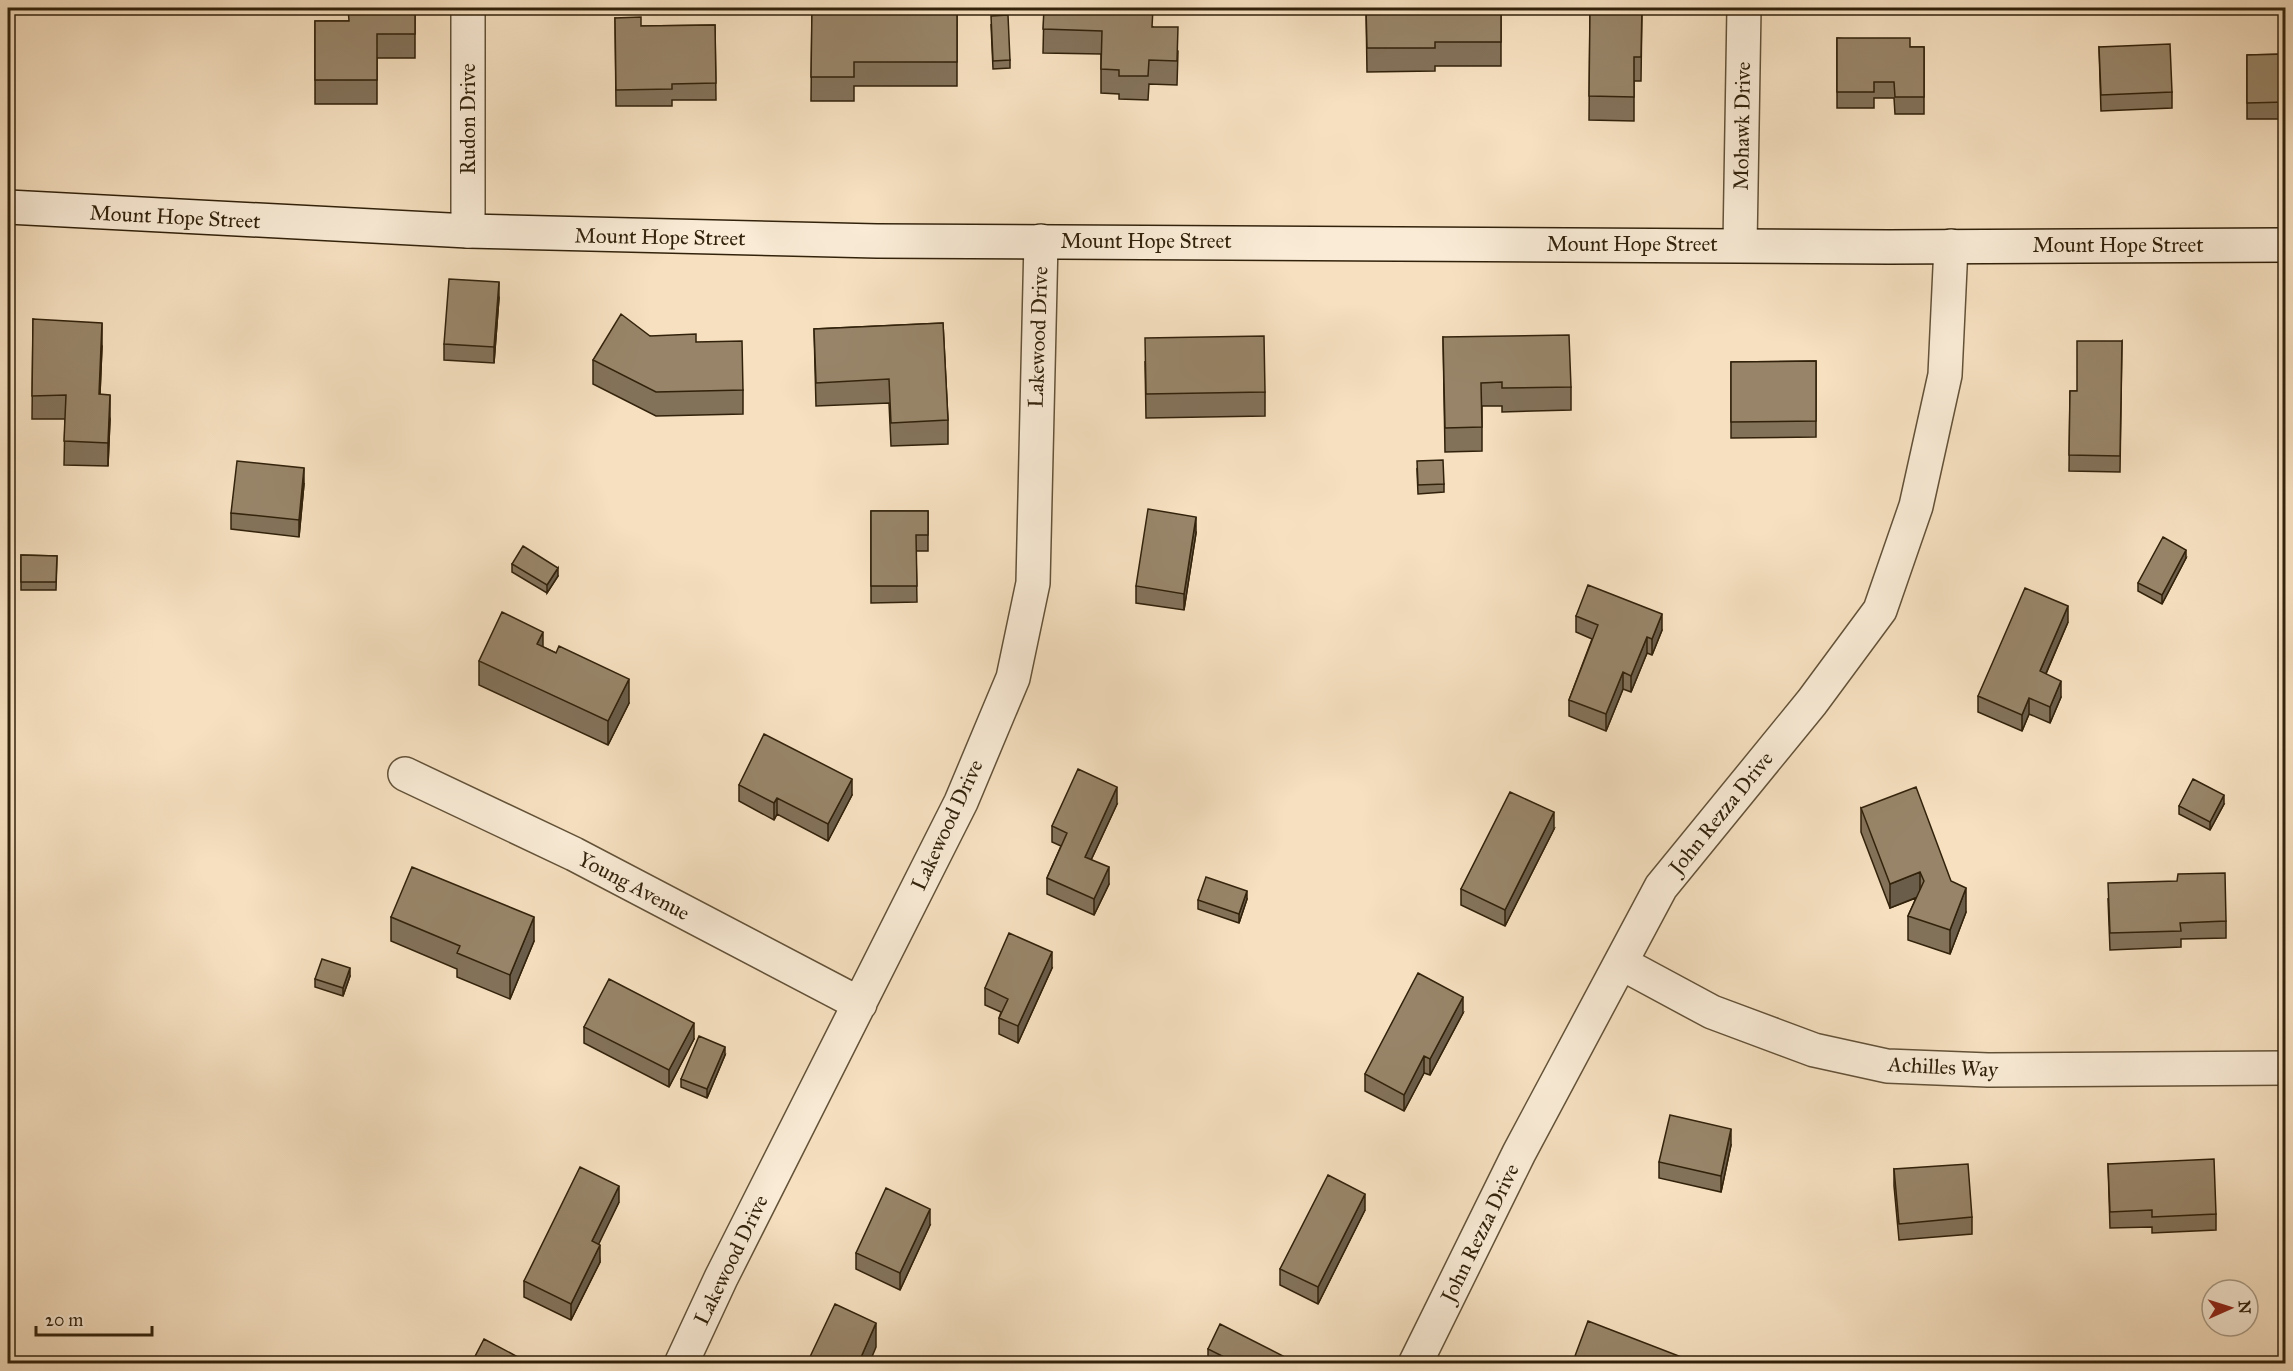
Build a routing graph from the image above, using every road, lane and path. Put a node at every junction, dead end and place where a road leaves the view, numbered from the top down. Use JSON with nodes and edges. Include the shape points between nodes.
{"nodes":[{"id":1,"x":468,"y":8,"type":"edge"},
{"id":2,"x":1744,"y":8,"type":"edge"},
{"id":3,"x":8,"y":207,"type":"edge"},
{"id":4,"x":468,"y":231,"type":"junction"},
{"id":5,"x":1041,"y":241,"type":"junction"},
{"id":6,"x":1740,"y":245,"type":"junction"},
{"id":7,"x":2286,"y":245,"type":"edge"},
{"id":8,"x":1951,"y":246,"type":"junction"},
{"id":9,"x":405,"y":774,"type":"dead end"},
{"id":10,"x":1621,"y":963,"type":"junction"},
{"id":11,"x":860,"y":1004,"type":"junction"},
{"id":12,"x":2286,"y":1068,"type":"edge"},
{"id":13,"x":681,"y":1364,"type":"edge"},
{"id":14,"x":1415,"y":1364,"type":"edge"}],
"edges":[{"from":1,"to":4,"type":"street","name":"Rudon Drive"},
{"from":2,"to":6,"type":"street","name":"Mohawk Drive"},
{"from":3,"to":4,"type":"street","name":"Mount Hope Street"},
{"from":4,"to":5,"type":"street","name":"Mount Hope Street","via":[[878,242]]},
{"from":5,"to":6,"type":"street","name":"Mount Hope Street"},
{"from":5,"to":11,"type":"street","name":"Lakewood Drive","via":[[1033,583],[1013,678],[961,802]]},
{"from":6,"to":8,"type":"street","name":"Mount Hope Street"},
{"from":7,"to":8,"type":"street","name":"Mount Hope Street"},
{"from":8,"to":10,"type":"street","name":"John Rezza Drive","via":[[1945,375],[1916,506],[1880,610],[1812,702],[1661,887]]},
{"from":9,"to":11,"type":"street","name":"Young Avenue","via":[[574,854]]},
{"from":10,"to":12,"type":"street","name":"Achilles Way","via":[[1712,1012],[1814,1050],[1887,1066],[1988,1071]]},
{"from":10,"to":14,"type":"street","name":"John Rezza Drive","via":[[1519,1153]]},
{"from":11,"to":13,"type":"street","name":"Lakewood Drive"}]}
